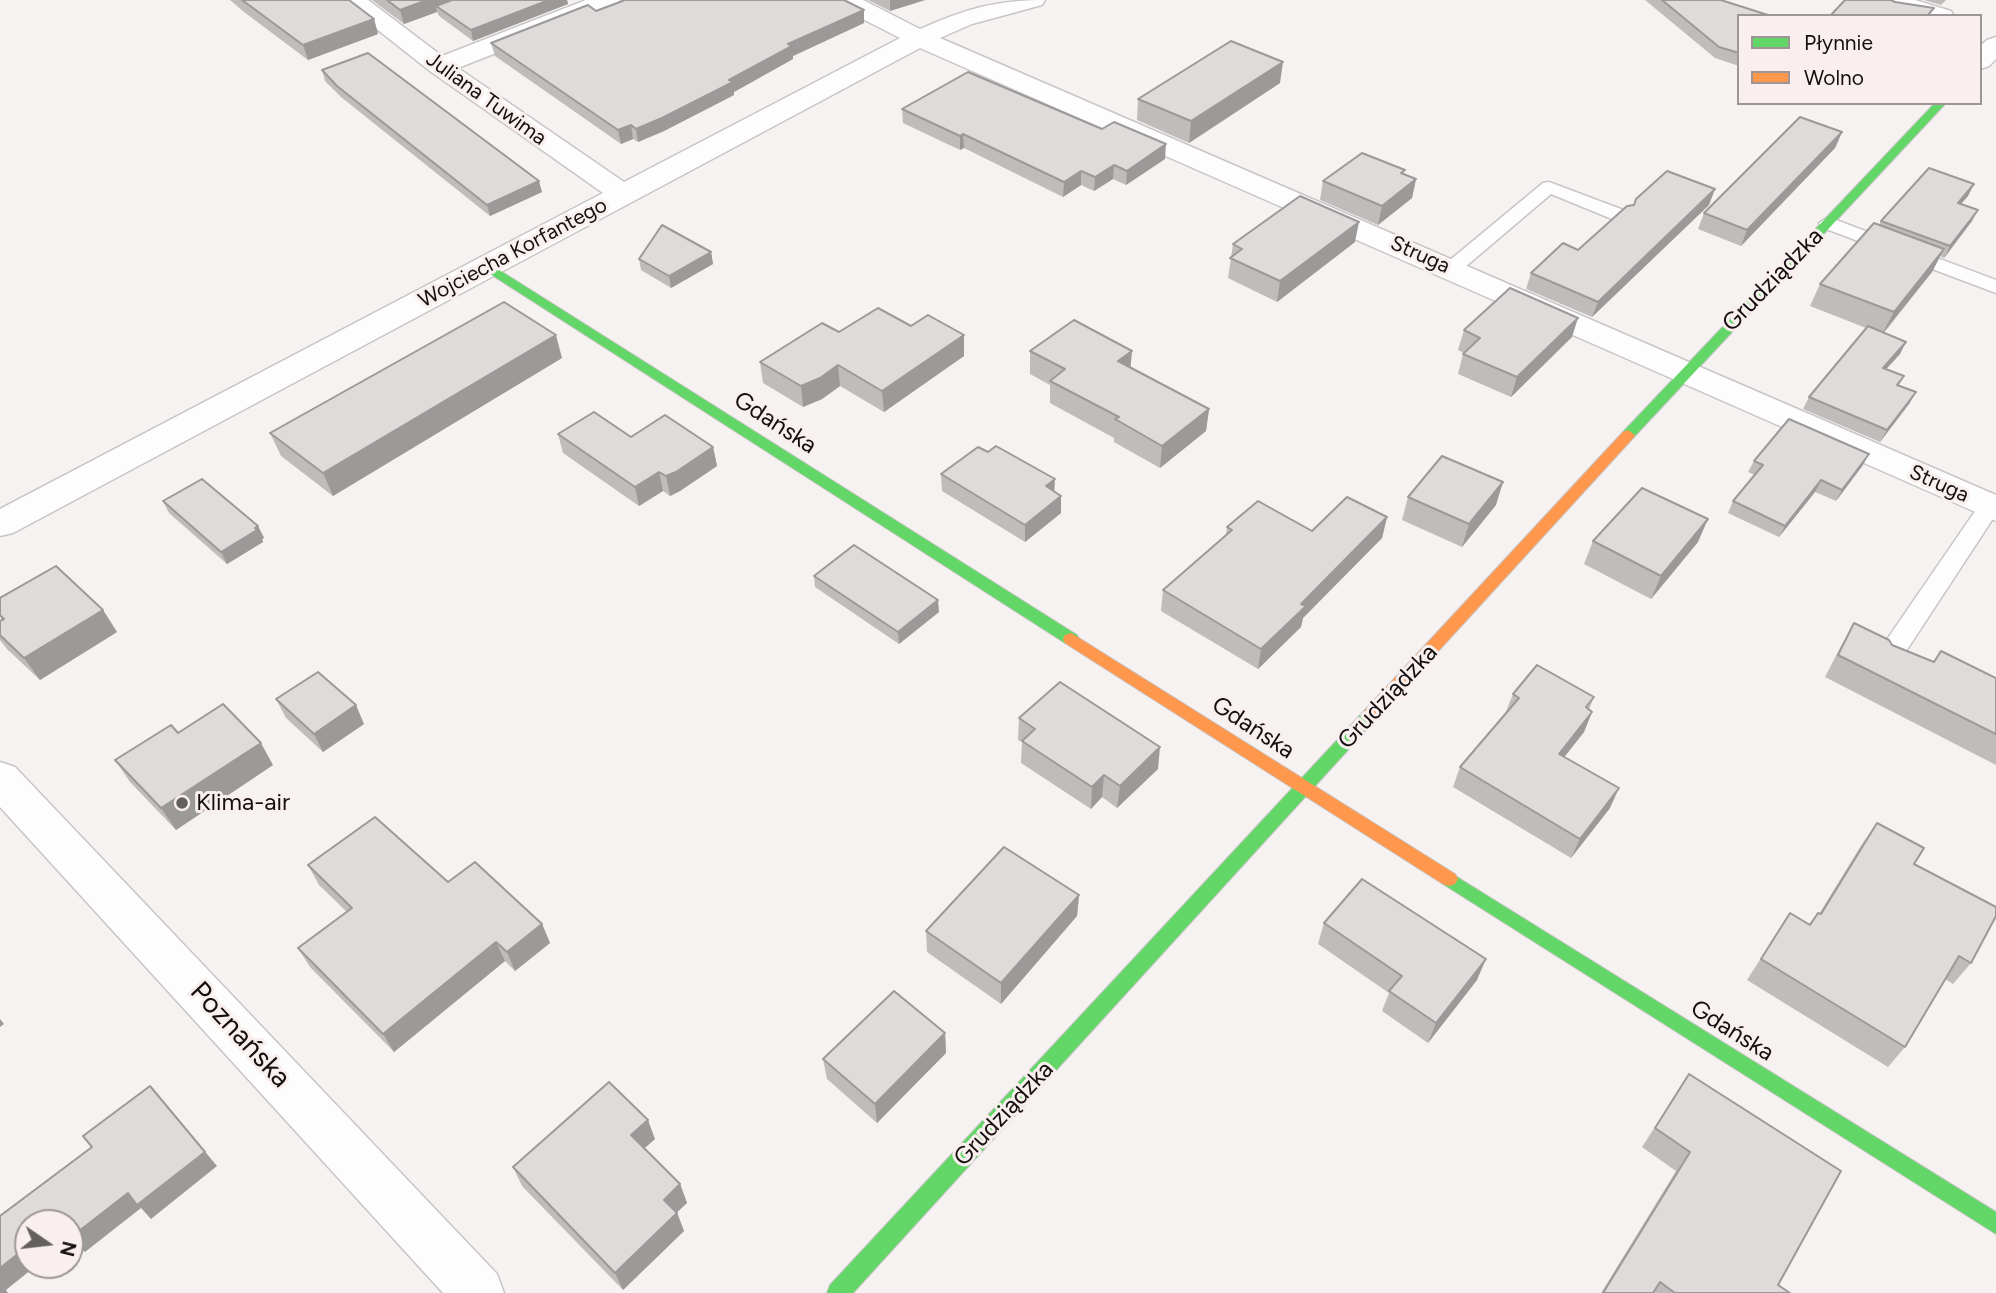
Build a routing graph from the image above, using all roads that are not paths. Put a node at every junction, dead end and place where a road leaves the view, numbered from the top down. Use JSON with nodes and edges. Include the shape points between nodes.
{"nodes":[{"id":1,"x":352,"y":0,"type":"edge"},
{"id":2,"x":608,"y":0,"type":"edge"},
{"id":3,"x":844,"y":0,"type":"edge"},
{"id":4,"x":1033,"y":0,"type":"edge"},
{"id":5,"x":1889,"y":0,"type":"edge"},
{"id":6,"x":1935,"y":14,"type":"edge"},
{"id":7,"x":919,"y":38,"type":"junction"},
{"id":8,"x":1996,"y":45,"type":"edge"},
{"id":9,"x":1982,"y":59,"type":"edge"},
{"id":10,"x":439,"y":66,"type":"junction"},
{"id":11,"x":1939,"y":105,"type":"edge"},
{"id":12,"x":622,"y":194,"type":"junction"},
{"id":13,"x":1619,"y":215,"type":"edge"},
{"id":14,"x":1828,"y":223,"type":"junction"},
{"id":15,"x":488,"y":267,"type":"junction"},
{"id":16,"x":1451,"y":269,"type":"junction"},
{"id":17,"x":1996,"y":288,"type":"edge"},
{"id":18,"x":1685,"y":373,"type":"junction"},
{"id":19,"x":1993,"y":507,"type":"edge"},
{"id":20,"x":0,"y":524,"type":"edge"},
{"id":21,"x":1888,"y":658,"type":"edge"},
{"id":22,"x":3,"y":787,"type":"edge"},
{"id":23,"x":1304,"y":788,"type":"junction"},
{"id":24,"x":1996,"y":1224,"type":"edge"},
{"id":25,"x":478,"y":1293,"type":"edge"},
{"id":26,"x":838,"y":1293,"type":"edge"}],
"edges":[{"from":1,"to":10,"type":"street","name":"Juliana Tuwima"},
{"from":2,"to":10,"type":"street"},
{"from":3,"to":7,"type":"street","name":"Struga"},
{"from":4,"to":7,"type":"street","name":"Wojciecha Korfantego","via":[[963,19]]},
{"from":5,"to":6,"type":"street"},
{"from":7,"to":12,"type":"street","name":"Wojciecha Korfantego"},
{"from":7,"to":16,"type":"street","name":"Struga"},
{"from":8,"to":9,"type":"street"},
{"from":10,"to":12,"type":"street","name":"Juliana Tuwima"},
{"from":11,"to":14,"type":"street","name":"Grudziądzka"},
{"from":12,"to":15,"type":"street","name":"Wojciecha Korfantego"},
{"from":13,"to":16,"type":"lane","via":[[1549,187]]},
{"from":14,"to":17,"type":"lane"},
{"from":14,"to":18,"type":"street","name":"Grudziądzka"},
{"from":15,"to":20,"type":"street","name":"Wojciecha Korfantego"},
{"from":15,"to":23,"type":"street","name":"Gdańska"},
{"from":16,"to":18,"type":"street","name":"Struga"},
{"from":18,"to":19,"type":"street","name":"Struga"},
{"from":18,"to":23,"type":"street","name":"Grudziądzka"},
{"from":19,"to":21,"type":"lane"},
{"from":22,"to":25,"type":"street","name":"Poznańska"},
{"from":23,"to":24,"type":"street","name":"Gdańska"},
{"from":23,"to":26,"type":"street","name":"Grudziądzka"}]}
